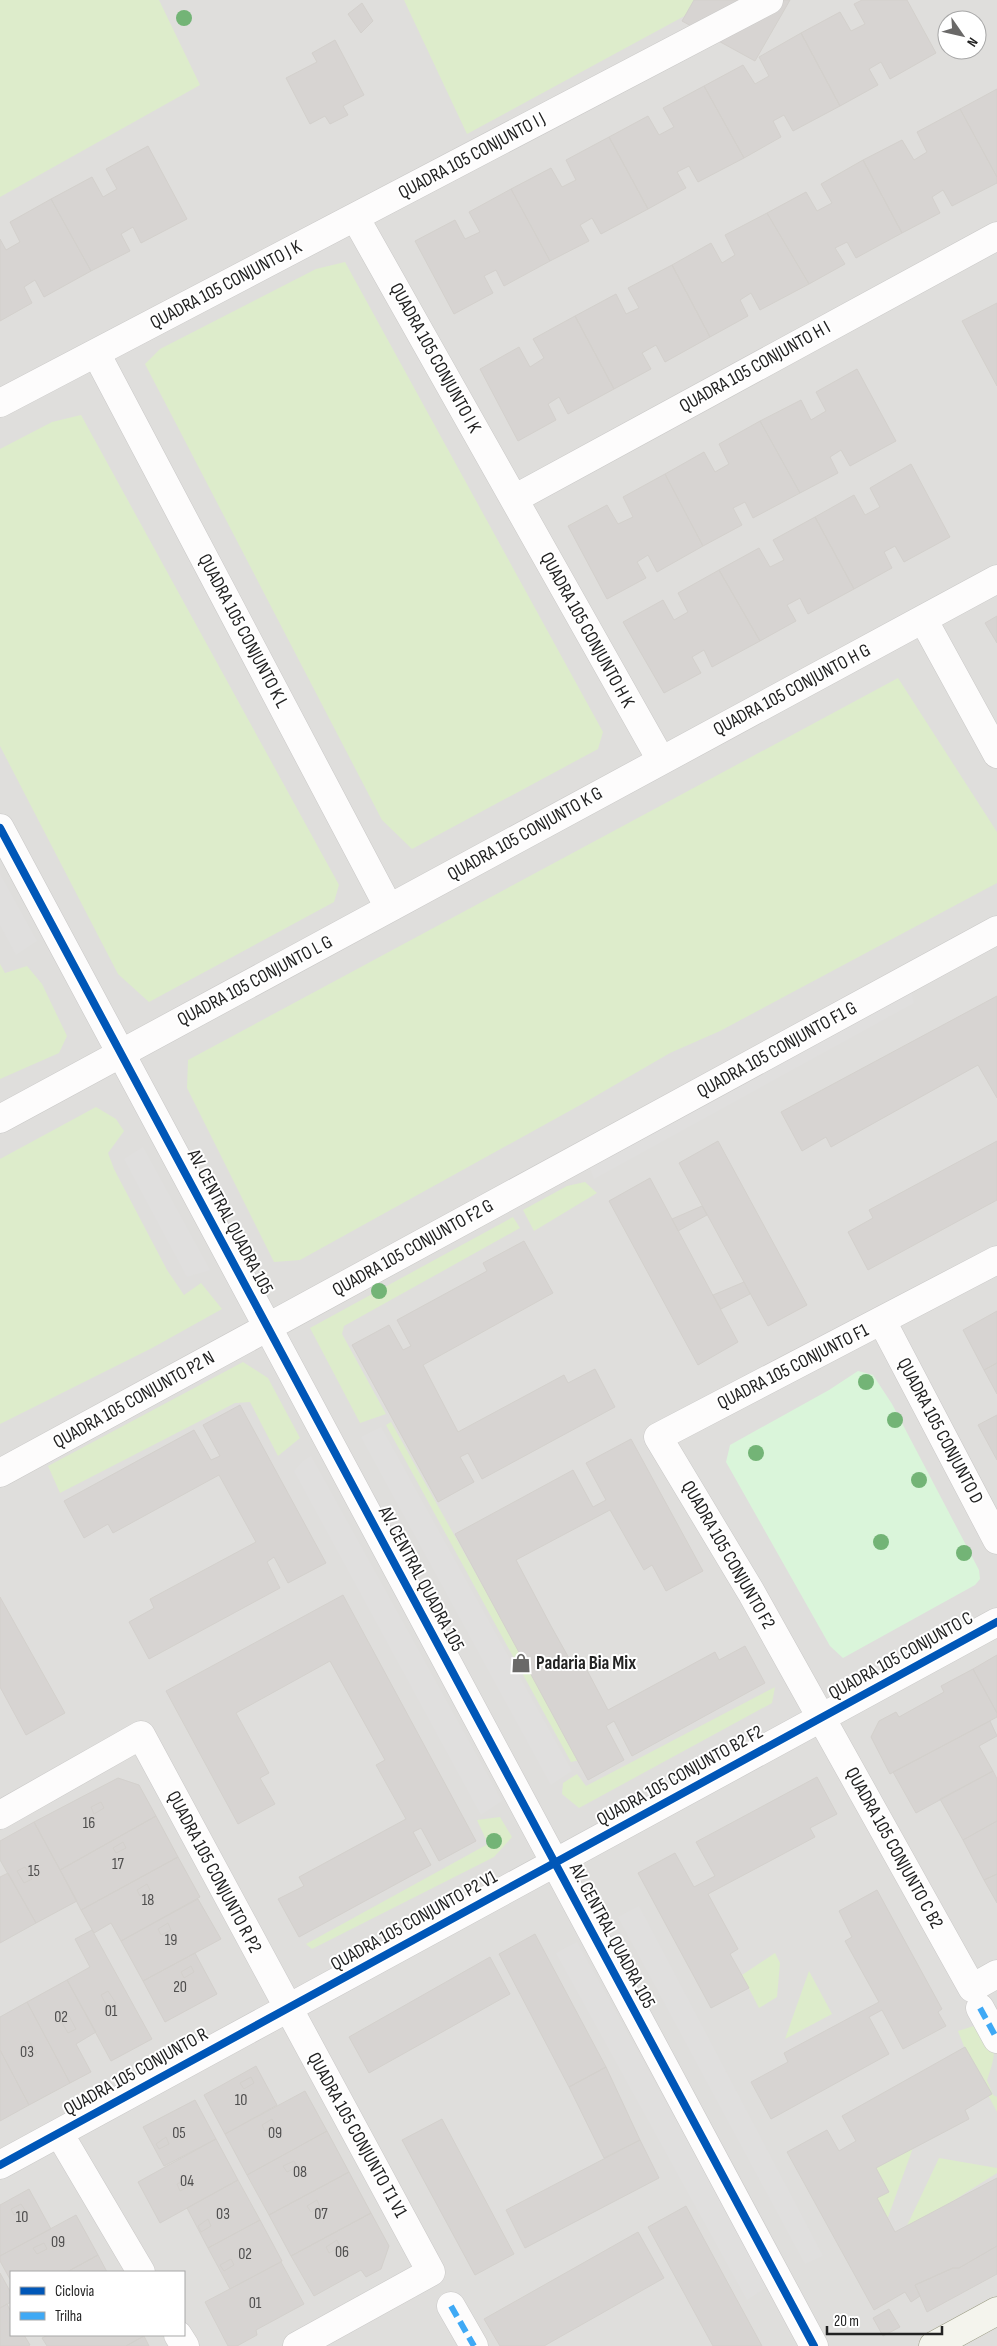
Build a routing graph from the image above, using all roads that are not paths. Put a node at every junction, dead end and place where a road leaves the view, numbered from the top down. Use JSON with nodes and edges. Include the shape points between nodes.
{"nodes":[{"id":1,"x":769,"y":0,"type":"edge"},
{"id":2,"x":356,"y":217,"type":"junction"},
{"id":3,"x":997,"y":236,"type":"edge"},
{"id":4,"x":96,"y":353,"type":"junction"},
{"id":5,"x":0,"y":404,"type":"edge"},
{"id":6,"x":514,"y":499,"type":"junction"},
{"id":7,"x":997,"y":579,"type":"edge"},
{"id":8,"x":923,"y":619,"type":"junction"},
{"id":9,"x":997,"y":754,"type":"edge"},
{"id":10,"x":661,"y":760,"type":"junction"},
{"id":11,"x":0,"y":828,"type":"edge"},
{"id":12,"x":389,"y":908,"type":"junction"},
{"id":13,"x":997,"y":930,"type":"edge"},
{"id":14,"x":121,"y":1054,"type":"junction"},
{"id":15,"x":0,"y":1119,"type":"edge"},
{"id":16,"x":558,"y":1169,"type":"joint"},
{"id":17,"x":997,"y":1260,"type":"edge"},
{"id":18,"x":882,"y":1321,"type":"junction"},
{"id":19,"x":268,"y":1327,"type":"junction"},
{"id":20,"x":703,"y":1412,"type":"joint"},
{"id":21,"x":0,"y":1473,"type":"edge"},
{"id":22,"x":997,"y":1540,"type":"edge"},
{"id":23,"x":997,"y":1622,"type":"edge"},
{"id":24,"x":821,"y":1718,"type":"junction"},
{"id":25,"x":0,"y":1815,"type":"edge"},
{"id":26,"x":555,"y":1863,"type":"junction"},
{"id":27,"x":997,"y":1974,"type":"edge"},
{"id":28,"x":288,"y":2008,"type":"junction"},
{"id":29,"x":980,"y":2008,"type":"dead end"},
{"id":30,"x":997,"y":2039,"type":"edge"},
{"id":31,"x":59,"y":2133,"type":"junction"},
{"id":32,"x":0,"y":2165,"type":"edge"},
{"id":33,"x":140,"y":2271,"type":"edge"},
{"id":34,"x":451,"y":2306,"type":"dead end"},
{"id":35,"x":997,"y":2311,"type":"edge"},
{"id":36,"x":297,"y":2346,"type":"edge"},
{"id":37,"x":474,"y":2346,"type":"edge"},
{"id":38,"x":814,"y":2346,"type":"edge"},
{"id":39,"x":933,"y":2346,"type":"edge"}],
"edges":[{"from":1,"to":2,"type":"street","name":"QUADRA 105 CONJUNTO I J"},
{"from":2,"to":4,"type":"street","name":"QUADRA 105 CONJUNTO J K"},
{"from":2,"to":6,"type":"street","name":"QUADRA 105 CONJUNTO I K"},
{"from":3,"to":6,"type":"street","name":"QUADRA 105 CONJUNTO H I"},
{"from":4,"to":5,"type":"street","name":"QUADRA 105 CONJUNTO J K"},
{"from":4,"to":12,"type":"street","name":"QUADRA 105 CONJUNTO K L"},
{"from":6,"to":10,"type":"street","name":"QUADRA 105 CONJUNTO H K"},
{"from":7,"to":8,"type":"street","name":"QUADRA 105 CONJUNTO H G"},
{"from":8,"to":9,"type":"street"},
{"from":8,"to":10,"type":"street","name":"QUADRA 105 CONJUNTO H G"},
{"from":10,"to":12,"type":"street","name":"QUADRA 105 CONJUNTO K G"},
{"from":11,"to":14,"type":"street","name":"AV. CENTRAL QUADRA 105"},
{"from":12,"to":14,"type":"street","name":"QUADRA 105 CONJUNTO L G"},
{"from":13,"to":16,"type":"street","name":"QUADRA 105 CONJUNTO F1 G"},
{"from":14,"to":15,"type":"street","name":"QUADRA 105 CONJUNTO L G"},
{"from":14,"to":19,"type":"street","name":"AV. CENTRAL QUADRA 105"},
{"from":16,"to":19,"type":"street","name":"QUADRA 105 CONJUNTO F2 G"},
{"from":17,"to":18,"type":"street","name":"QUADRA 105 CONJUNTO F1"},
{"from":18,"to":20,"type":"street","name":"QUADRA 105 CONJUNTO F1"},
{"from":18,"to":22,"type":"street","name":"QUADRA 105 CONJUNTO D"},
{"from":19,"to":21,"type":"street","name":"QUADRA 105 CONJUNTO P2 N"},
{"from":19,"to":26,"type":"street","name":"AV. CENTRAL QUADRA 105"},
{"from":20,"to":24,"type":"street","name":"QUADRA 105 CONJUNTO F2","via":[[658,1436]]},
{"from":23,"to":24,"type":"street","name":"QUADRA 105 CONJUNTO C"},
{"from":24,"to":26,"type":"street","name":"QUADRA 105 CONJUNTO B2 F2"},
{"from":24,"to":27,"type":"street","name":"QUADRA 105 CONJUNTO C B2","via":[[972,1988]]},
{"from":25,"to":28,"type":"street","name":"QUADRA 105 CONJUNTO R P2","via":[[141,1736]]},
{"from":26,"to":28,"type":"street","name":"QUADRA 105 CONJUNTO P2 V1"},
{"from":26,"to":38,"type":"street","name":"AV. CENTRAL QUADRA 105"},
{"from":28,"to":31,"type":"street","name":"QUADRA 105 CONJUNTO R"},
{"from":28,"to":36,"type":"street","name":"QUADRA 105 CONJUNTO T1 V1","via":[[431,2272]]},
{"from":29,"to":30,"type":"street"},
{"from":31,"to":32,"type":"street","name":"QUADRA 105 CONJUNTO R"},
{"from":31,"to":33,"type":"street"},
{"from":34,"to":37,"type":"street"},
{"from":35,"to":39,"type":"street"}]}
